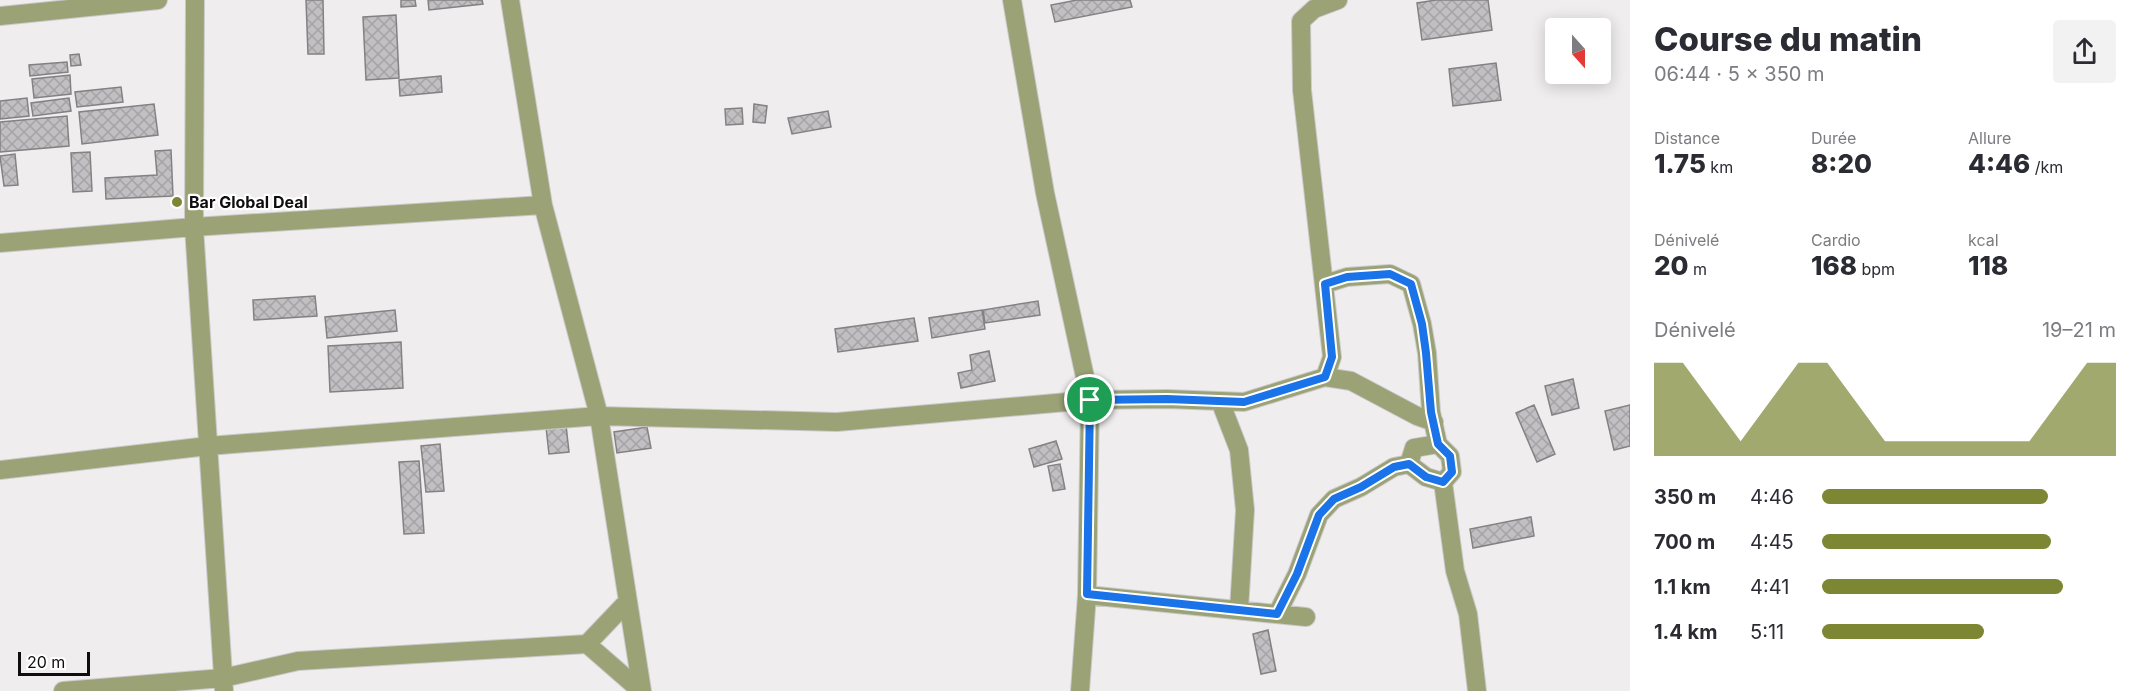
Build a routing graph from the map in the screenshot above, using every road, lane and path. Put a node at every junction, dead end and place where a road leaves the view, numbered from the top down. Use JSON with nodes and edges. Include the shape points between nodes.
{"nodes":[{"id":1,"x":158,"y":0,"type":"edge"},
{"id":2,"x":195,"y":0,"type":"edge"},
{"id":3,"x":510,"y":0,"type":"edge"},
{"id":4,"x":1012,"y":0,"type":"edge"},
{"id":5,"x":1338,"y":0,"type":"edge"},
{"id":6,"x":0,"y":16,"type":"edge"},
{"id":7,"x":543,"y":205,"type":"junction"},
{"id":8,"x":194,"y":228,"type":"junction"},
{"id":9,"x":0,"y":243,"type":"edge"},
{"id":10,"x":1325,"y":284,"type":"junction"},
{"id":11,"x":1325,"y":377,"type":"junction"},
{"id":12,"x":1090,"y":400,"type":"junction"},
{"id":13,"x":1220,"y":401,"type":"junction"},
{"id":14,"x":599,"y":416,"type":"junction"},
{"id":15,"x":1434,"y":422,"type":"junction"},
{"id":16,"x":1438,"y":444,"type":"junction"},
{"id":17,"x":207,"y":446,"type":"junction"},
{"id":18,"x":1409,"y":464,"type":"junction"},
{"id":19,"x":0,"y":470,"type":"edge"},
{"id":20,"x":1443,"y":482,"type":"junction"},
{"id":21,"x":1087,"y":594,"type":"junction"},
{"id":22,"x":628,"y":601,"type":"junction"},
{"id":23,"x":1239,"y":610,"type":"junction"},
{"id":24,"x":1277,"y":614,"type":"junction"},
{"id":25,"x":1306,"y":617,"type":"dead end"},
{"id":26,"x":586,"y":644,"type":"junction"},
{"id":27,"x":224,"y":685,"type":"edge"},
{"id":28,"x":63,"y":691,"type":"edge"},
{"id":29,"x":642,"y":691,"type":"edge"},
{"id":30,"x":1080,"y":691,"type":"edge"},
{"id":31,"x":1477,"y":691,"type":"edge"}],
"edges":[{"from":1,"to":6,"type":"street"},
{"from":2,"to":8,"type":"street"},
{"from":3,"to":7,"type":"street"},
{"from":4,"to":12,"type":"street","via":[[1045,193]]},
{"from":5,"to":10,"type":"street","via":[[1314,9],[1301,21],[1302,90]]},
{"from":7,"to":8,"type":"street"},
{"from":7,"to":14,"type":"street"},
{"from":8,"to":9,"type":"street"},
{"from":8,"to":17,"type":"street"},
{"from":10,"to":11,"type":"street","via":[[1332,357]]},
{"from":10,"to":15,"type":"street","via":[[1347,277],[1390,274],[1411,284],[1422,324]]},
{"from":11,"to":13,"type":"street","via":[[1244,402]]},
{"from":11,"to":15,"type":"street","via":[[1351,381]]},
{"from":12,"to":13,"type":"street"},
{"from":12,"to":14,"type":"street","via":[[837,422]]},
{"from":12,"to":21,"type":"street"},
{"from":13,"to":23,"type":"street","via":[[1239,450],[1244,500]]},
{"from":14,"to":17,"type":"street"},
{"from":14,"to":22,"type":"street"},
{"from":15,"to":16,"type":"street"},
{"from":16,"to":18,"type":"street","via":[[1414,448]]},
{"from":16,"to":20,"type":"street","via":[[1450,456],[1452,472]]},
{"from":17,"to":19,"type":"street"},
{"from":17,"to":27,"type":"street"},
{"from":18,"to":20,"type":"street","via":[[1426,477]]},
{"from":18,"to":24,"type":"street","via":[[1394,467],[1334,499],[1319,515]]},
{"from":20,"to":31,"type":"street","via":[[1455,571],[1468,614]]},
{"from":21,"to":23,"type":"street"},
{"from":21,"to":30,"type":"street"},
{"from":22,"to":26,"type":"street"},
{"from":22,"to":29,"type":"street"},
{"from":23,"to":24,"type":"street"},
{"from":24,"to":25,"type":"street"},
{"from":26,"to":27,"type":"street","via":[[298,661]]},
{"from":26,"to":29,"type":"street"},
{"from":27,"to":28,"type":"street"}]}
